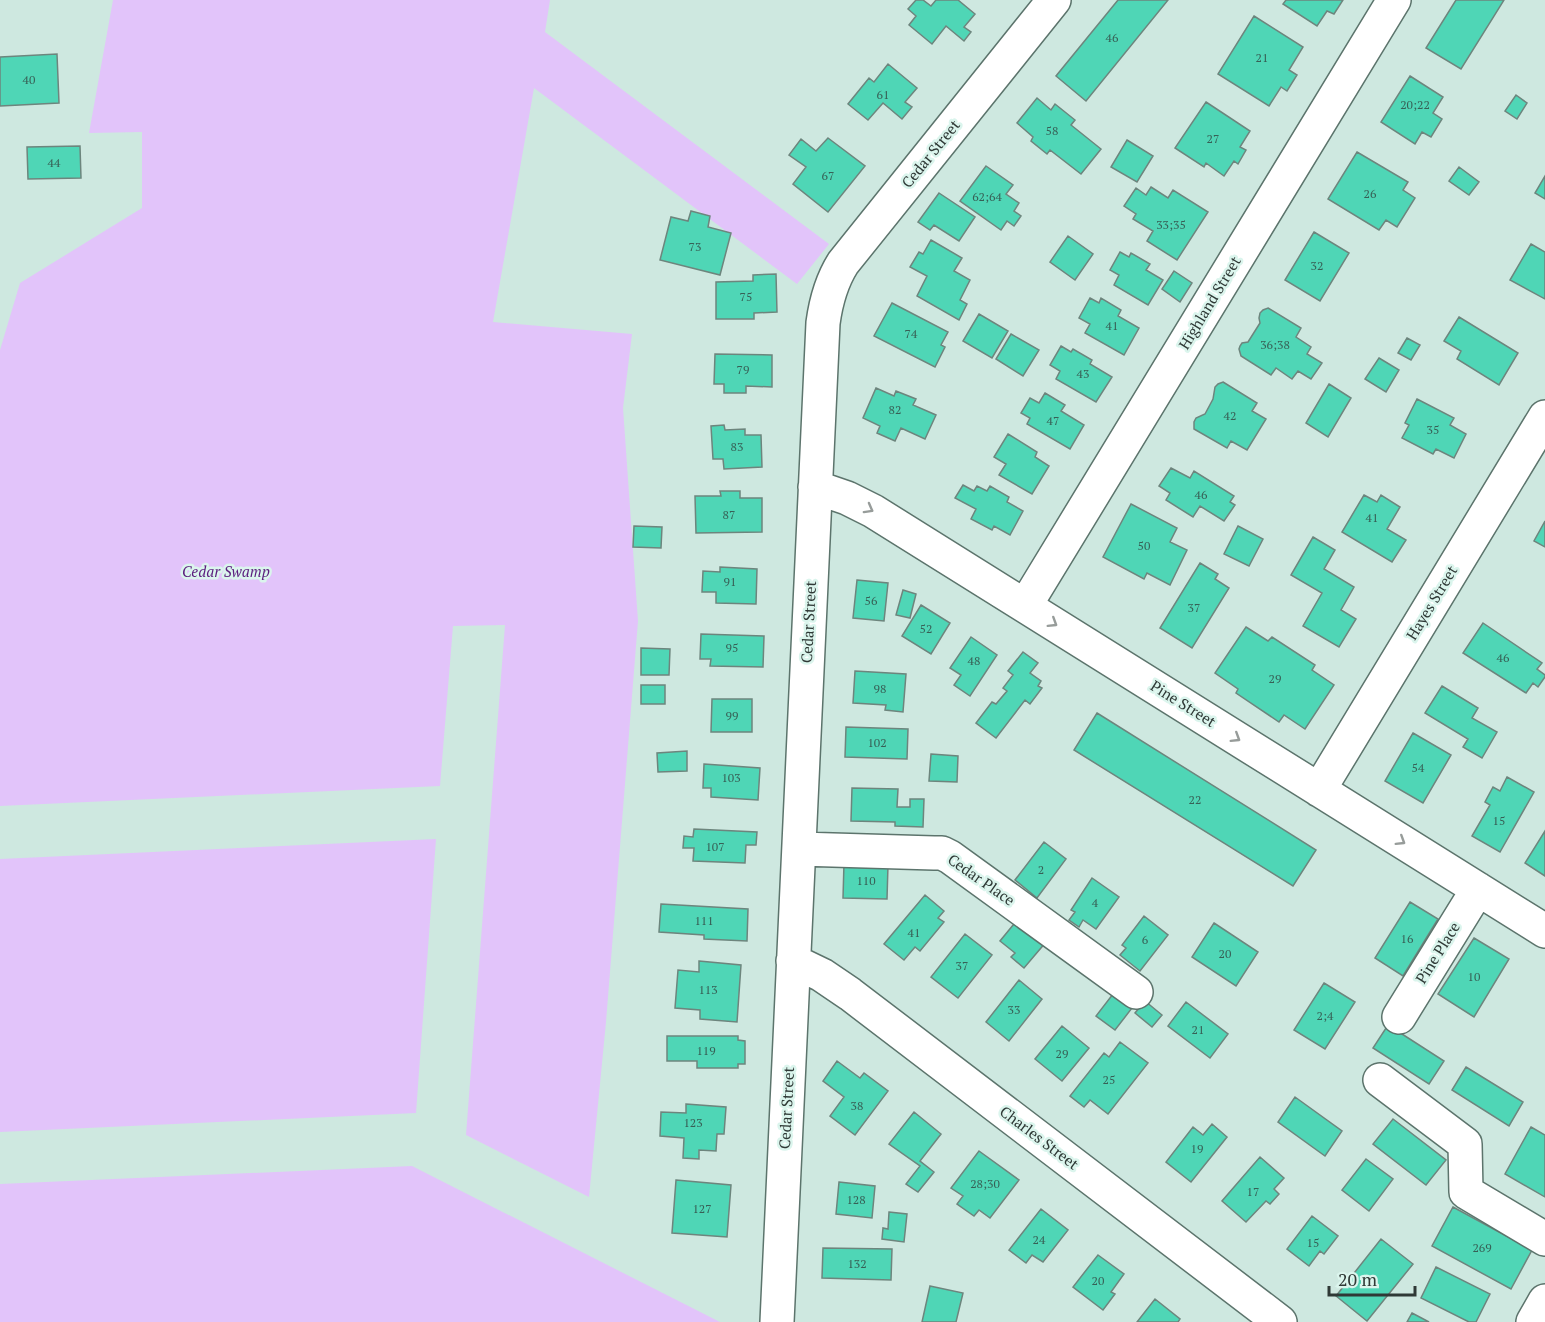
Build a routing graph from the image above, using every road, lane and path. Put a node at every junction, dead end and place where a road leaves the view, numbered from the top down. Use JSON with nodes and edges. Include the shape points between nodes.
{"nodes":[{"id":1,"x":1054,"y":0,"type":"edge"},
{"id":2,"x":1394,"y":0,"type":"edge"},
{"id":3,"x":1545,"y":417,"type":"edge"},
{"id":4,"x":815,"y":487,"type":"junction"},
{"id":5,"x":1025,"y":606,"type":"junction"},
{"id":6,"x":1319,"y":790,"type":"junction"},
{"id":7,"x":799,"y":849,"type":"junction"},
{"id":8,"x":1478,"y":889,"type":"junction"},
{"id":9,"x":1545,"y":931,"type":"edge"},
{"id":10,"x":794,"y":962,"type":"junction"},
{"id":11,"x":1136,"y":992,"type":"dead end"},
{"id":12,"x":1399,"y":1017,"type":"dead end"},
{"id":13,"x":1380,"y":1080,"type":"dead end"},
{"id":14,"x":1545,"y":1239,"type":"edge"},
{"id":15,"x":1545,"y":1301,"type":"edge"},
{"id":16,"x":777,"y":1322,"type":"edge"},
{"id":17,"x":1280,"y":1322,"type":"edge"},
{"id":18,"x":1533,"y":1322,"type":"edge"}],
"edges":[{"from":1,"to":4,"type":"street","name":"Cedar Street","via":[[836,274],[823,323]]},
{"from":2,"to":5,"type":"street","name":"Highland Street"},
{"from":3,"to":6,"type":"street","name":"Hayes Street"},
{"from":4,"to":5,"type":"street","name":"Pine Street","one_way":true,"via":[[873,511]]},
{"from":4,"to":7,"type":"street","name":"Cedar Street"},
{"from":5,"to":6,"type":"street","name":"Pine Street","one_way":true},
{"from":6,"to":8,"type":"street","name":"Pine Street","one_way":true},
{"from":7,"to":10,"type":"street","name":"Cedar Street"},
{"from":7,"to":11,"type":"street","name":"Cedar Place","via":[[934,853],[950,857]]},
{"from":8,"to":9,"type":"street","name":"Pine Street"},
{"from":8,"to":12,"type":"street","name":"Pine Place"},
{"from":10,"to":16,"type":"street","name":"Cedar Street"},
{"from":10,"to":17,"type":"street","name":"Charles Street","via":[[850,994]]},
{"from":13,"to":14,"type":"street","via":[[1465,1144],[1466,1192]]},
{"from":15,"to":18,"type":"street"}]}
